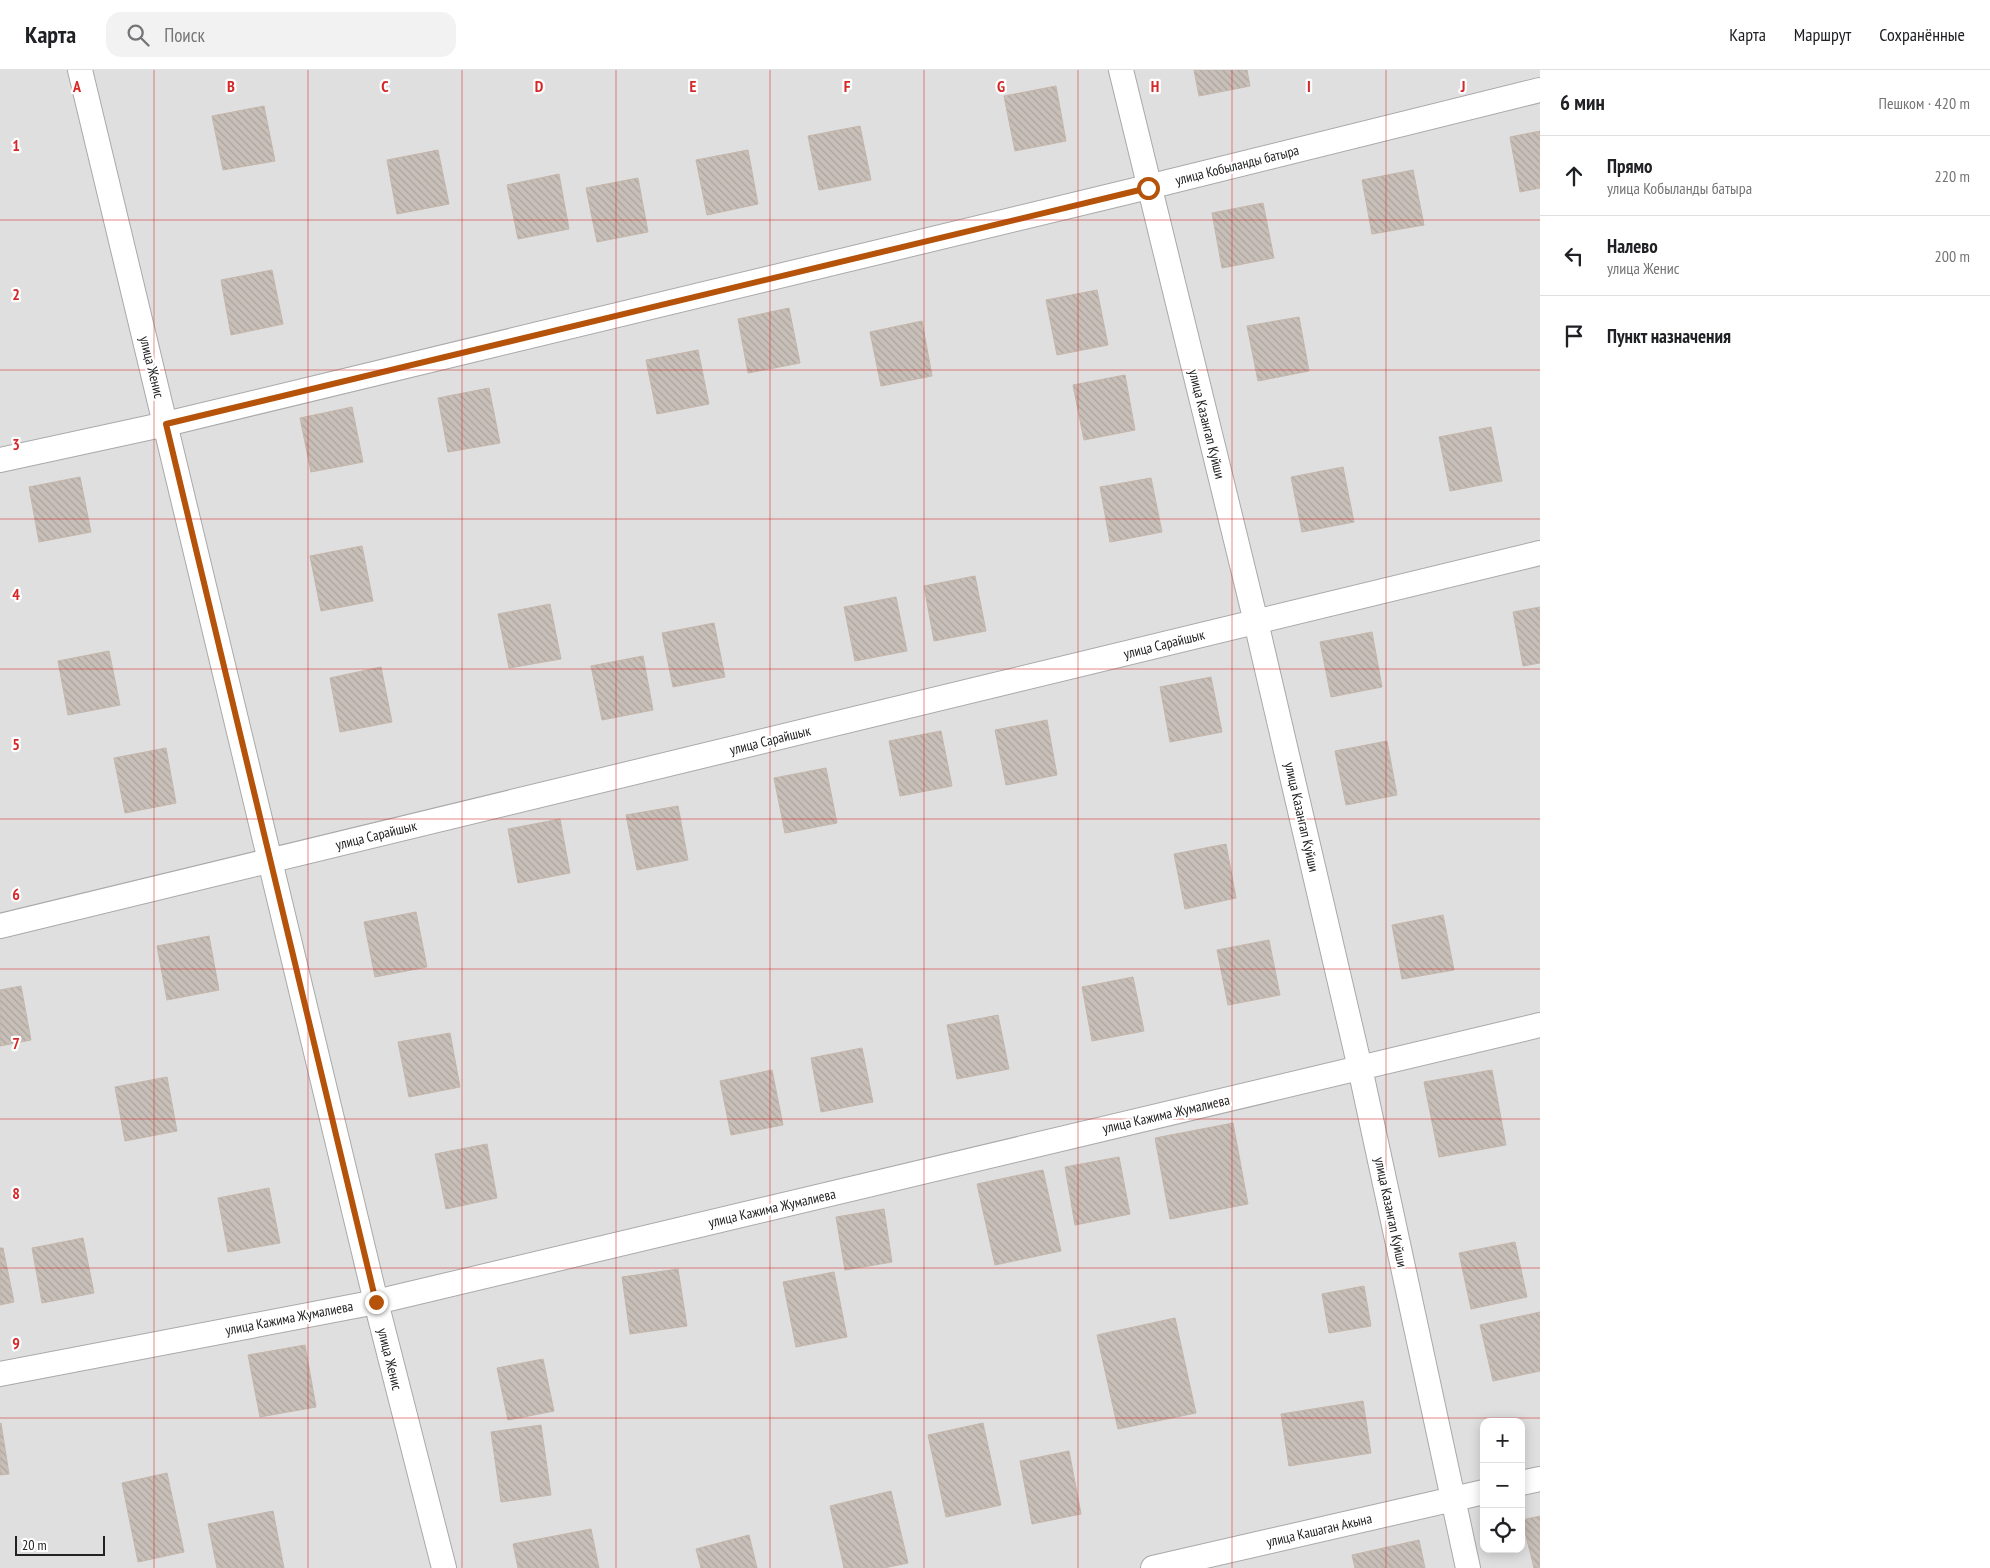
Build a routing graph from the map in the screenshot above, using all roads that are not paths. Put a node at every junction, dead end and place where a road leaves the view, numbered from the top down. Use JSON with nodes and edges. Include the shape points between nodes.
{"nodes":[{"id":1,"x":80,"y":70,"type":"edge"},
{"id":2,"x":1121,"y":70,"type":"edge"},
{"id":3,"x":1540,"y":90,"type":"edge"},
{"id":4,"x":1148,"y":188,"type":"junction"},
{"id":5,"x":166,"y":424,"type":"junction"},
{"id":6,"x":0,"y":460,"type":"edge"},
{"id":7,"x":1540,"y":553,"type":"edge"},
{"id":8,"x":1256,"y":622,"type":"junction"},
{"id":9,"x":270,"y":860,"type":"junction"},
{"id":10,"x":0,"y":926,"type":"edge"},
{"id":11,"x":1540,"y":1025,"type":"edge"},
{"id":12,"x":1360,"y":1068,"type":"junction"},
{"id":13,"x":376,"y":1302,"type":"junction"},
{"id":14,"x":0,"y":1374,"type":"edge"},
{"id":15,"x":1540,"y":1479,"type":"edge"},
{"id":16,"x":1525,"y":1482,"type":"edge"},
{"id":17,"x":1480,"y":1493,"type":"edge"},
{"id":18,"x":1453,"y":1500,"type":"junction"},
{"id":19,"x":444,"y":1568,"type":"edge"},
{"id":20,"x":1154,"y":1568,"type":"edge"},
{"id":21,"x":1468,"y":1568,"type":"edge"}],
"edges":[{"from":1,"to":5,"type":"street","name":"улица Женис"},
{"from":2,"to":4,"type":"street","name":"улица Казангап Куйши"},
{"from":3,"to":4,"type":"street","name":"улица Кобыланды батыра"},
{"from":4,"to":5,"type":"street","name":"улица Кобыланды батыра"},
{"from":4,"to":8,"type":"street","name":"улица Казангап Куйши"},
{"from":5,"to":6,"type":"street","name":"улица Кобыланды батыра"},
{"from":5,"to":9,"type":"street","name":"улица Женис"},
{"from":7,"to":8,"type":"street","name":"улица Сарайшык"},
{"from":8,"to":9,"type":"street","name":"улица Сарайшык"},
{"from":8,"to":12,"type":"street","name":"улица Казангап Куйши"},
{"from":9,"to":10,"type":"street","name":"улица Сарайшык"},
{"from":9,"to":13,"type":"street","name":"улица Женис"},
{"from":11,"to":12,"type":"street","name":"улица Кажима Жумалиева"},
{"from":12,"to":13,"type":"street","name":"улица Кажима Жумалиева"},
{"from":12,"to":18,"type":"street","name":"улица Казангап Куйши"},
{"from":13,"to":14,"type":"street","name":"улица Кажима Жумалиева"},
{"from":13,"to":19,"type":"street","name":"улица Женис"},
{"from":15,"to":16,"type":"street"},
{"from":17,"to":18,"type":"street","name":"улица Кашаган Акына"},
{"from":18,"to":20,"type":"street","name":"улица Кашаган Акына"},
{"from":18,"to":21,"type":"street","name":"улица Казангап Куйши"}]}
